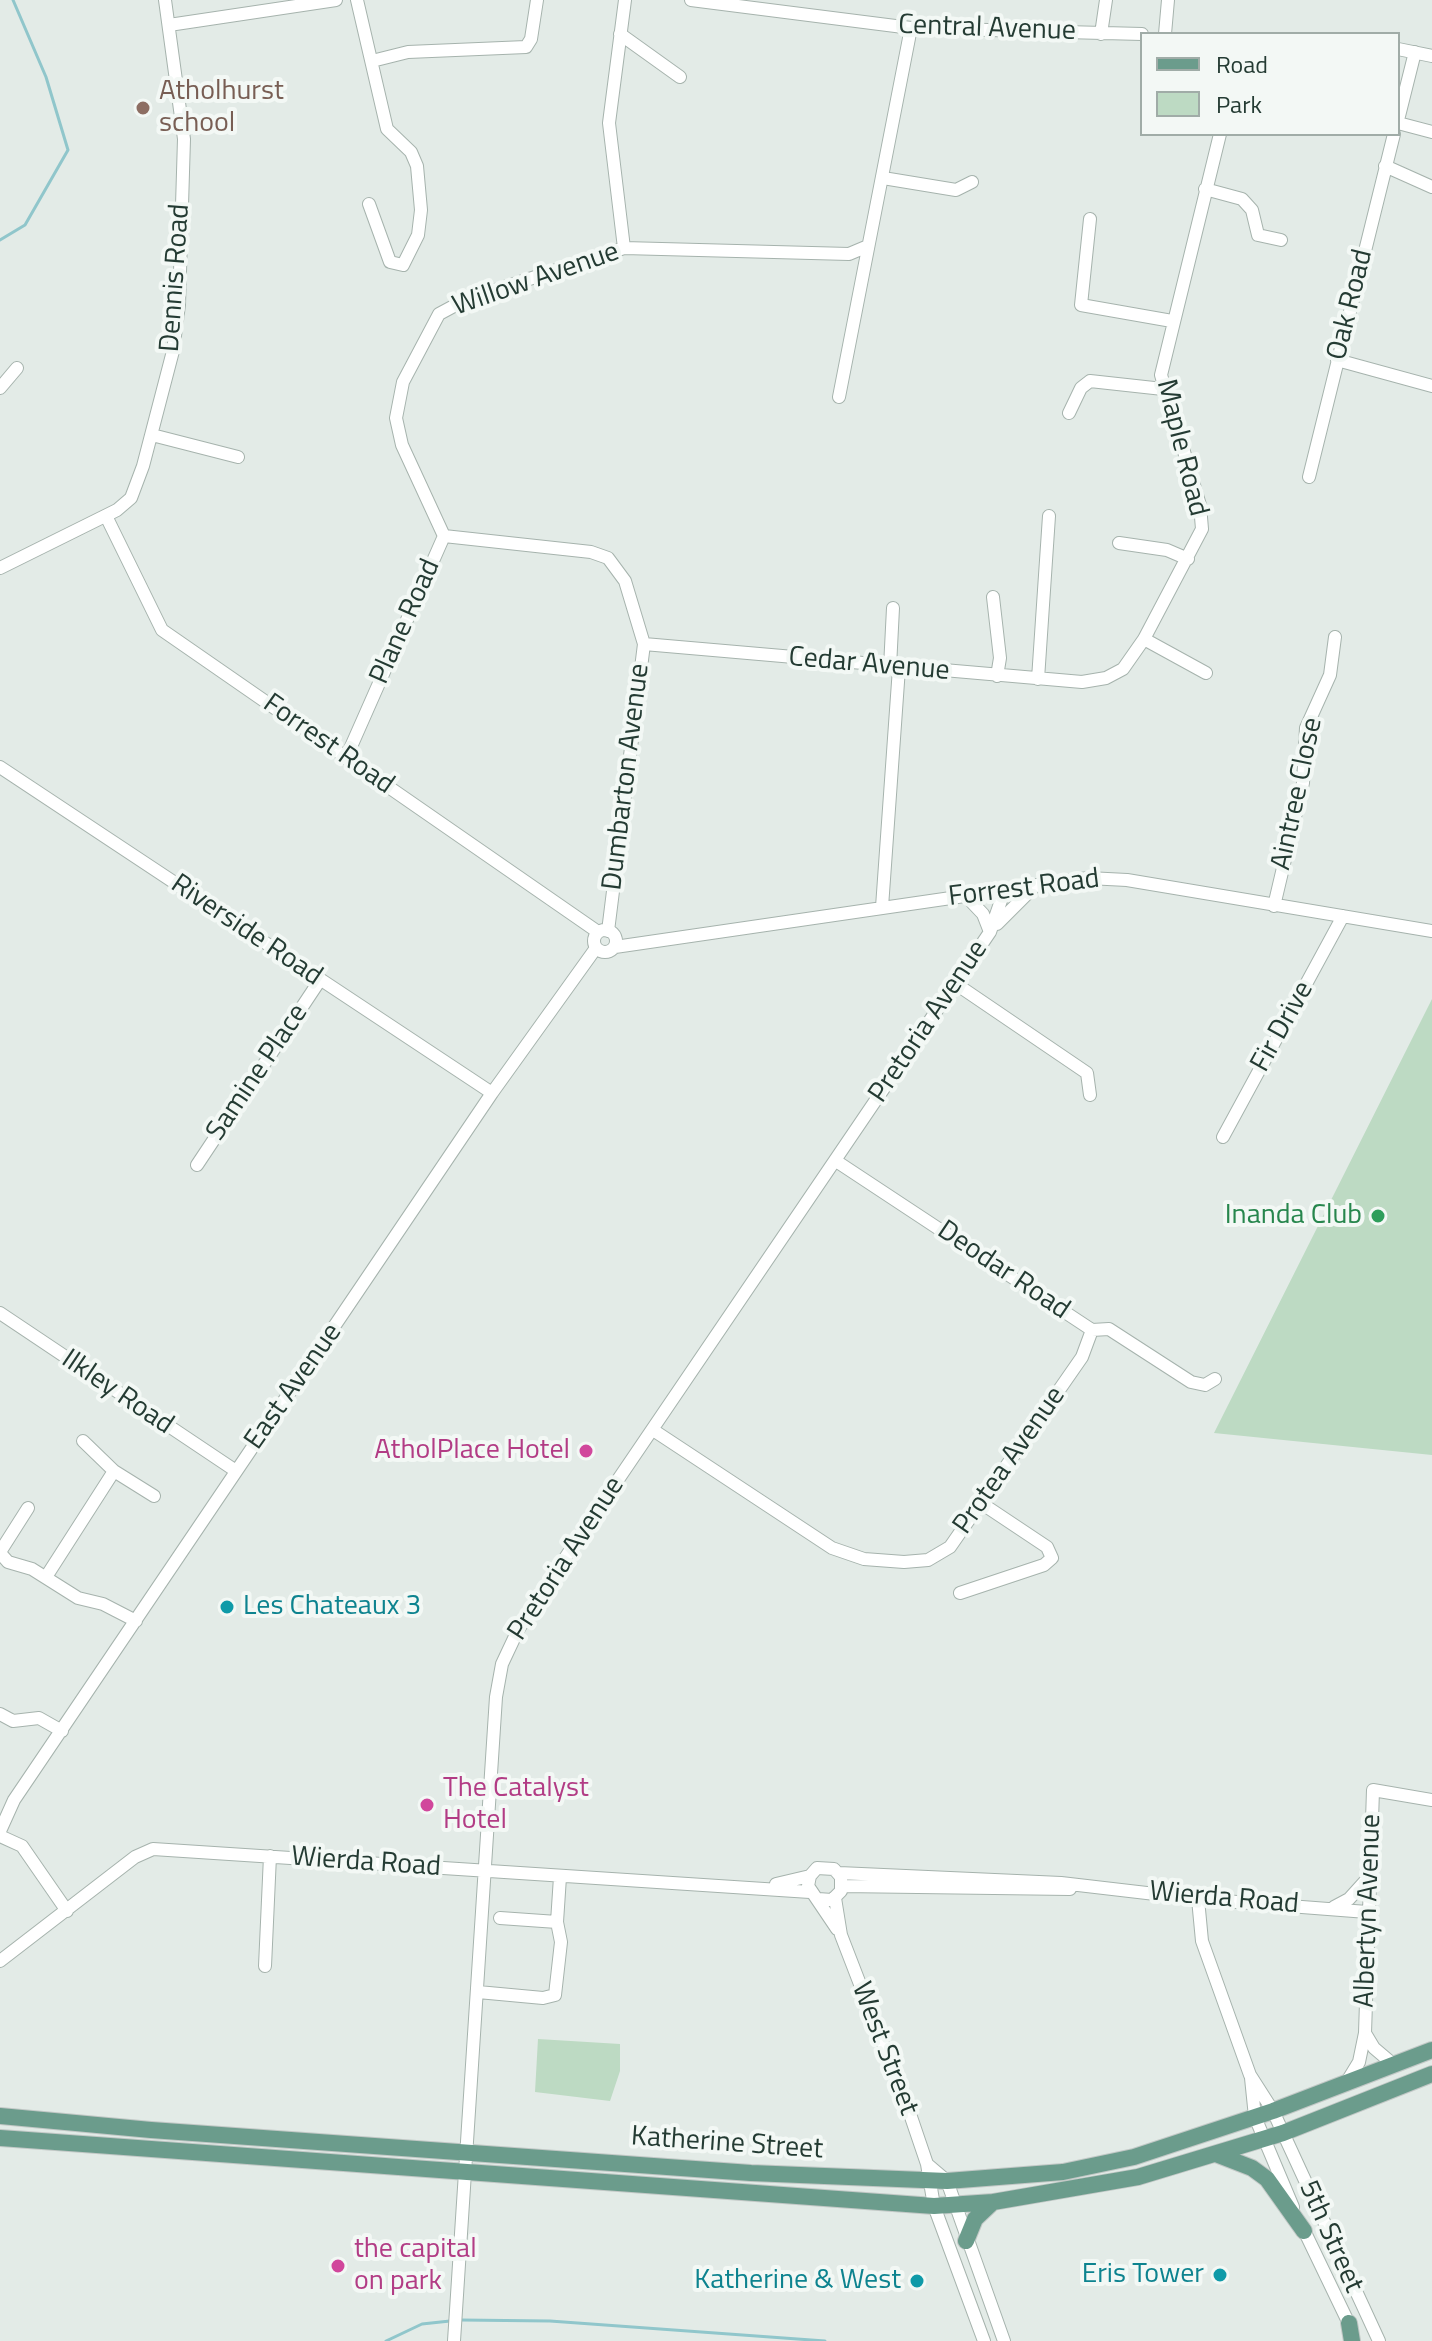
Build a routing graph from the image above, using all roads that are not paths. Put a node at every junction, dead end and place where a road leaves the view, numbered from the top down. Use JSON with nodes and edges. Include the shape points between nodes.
{"nodes":[{"id":1,"x":165,"y":0,"type":"edge"},
{"id":2,"x":336,"y":0,"type":"edge"},
{"id":3,"x":357,"y":0,"type":"edge"},
{"id":4,"x":537,"y":0,"type":"edge"},
{"id":5,"x":625,"y":0,"type":"edge"},
{"id":6,"x":691,"y":0,"type":"edge"},
{"id":7,"x":1106,"y":0,"type":"edge"},
{"id":8,"x":1168,"y":0,"type":"edge"},
{"id":9,"x":169,"y":25,"type":"junction"},
{"id":10,"x":911,"y":28,"type":"junction"},
{"id":11,"x":1165,"y":32,"type":"edge"},
{"id":12,"x":620,"y":34,"type":"junction"},
{"id":13,"x":1101,"y":34,"type":"junction"},
{"id":14,"x":1140,"y":34,"type":"edge"},
{"id":15,"x":1400,"y":49,"type":"edge"},
{"id":16,"x":1415,"y":52,"type":"junction"},
{"id":17,"x":1432,"y":56,"type":"edge"},
{"id":18,"x":372,"y":61,"type":"junction"},
{"id":19,"x":680,"y":77,"type":"dead end"},
{"id":20,"x":1400,"y":113,"type":"edge"},
{"id":21,"x":1400,"y":122,"type":"edge"},
{"id":22,"x":1432,"y":132,"type":"edge"},
{"id":23,"x":1219,"y":136,"type":"edge"},
{"id":24,"x":1393,"y":136,"type":"edge"},
{"id":25,"x":1385,"y":166,"type":"junction"},
{"id":26,"x":883,"y":178,"type":"junction"},
{"id":27,"x":972,"y":182,"type":"dead end"},
{"id":28,"x":1432,"y":187,"type":"edge"},
{"id":29,"x":1205,"y":189,"type":"junction"},
{"id":30,"x":369,"y":204,"type":"dead end"},
{"id":31,"x":1090,"y":219,"type":"dead end"},
{"id":32,"x":1281,"y":240,"type":"dead end"},
{"id":33,"x":868,"y":246,"type":"junction"},
{"id":34,"x":624,"y":248,"type":"junction"},
{"id":35,"x":1172,"y":321,"type":"junction"},
{"id":36,"x":1337,"y":360,"type":"junction"},
{"id":37,"x":17,"y":368,"type":"dead end"},
{"id":38,"x":1432,"y":386,"type":"edge"},
{"id":39,"x":0,"y":388,"type":"edge"},
{"id":40,"x":1163,"y":389,"type":"junction"},
{"id":41,"x":398,"y":395,"type":"joint"},
{"id":42,"x":839,"y":397,"type":"dead end"},
{"id":43,"x":1069,"y":413,"type":"dead end"},
{"id":44,"x":152,"y":435,"type":"junction"},
{"id":45,"x":238,"y":457,"type":"dead end"},
{"id":46,"x":1309,"y":477,"type":"dead end"},
{"id":47,"x":106,"y":516,"type":"junction"},
{"id":48,"x":1049,"y":516,"type":"dead end"},
{"id":49,"x":444,"y":536,"type":"junction"},
{"id":50,"x":1119,"y":543,"type":"dead end"},
{"id":51,"x":1188,"y":559,"type":"junction"},
{"id":52,"x":0,"y":568,"type":"edge"},
{"id":53,"x":993,"y":597,"type":"dead end"},
{"id":54,"x":893,"y":608,"type":"dead end"},
{"id":55,"x":1335,"y":637,"type":"dead end"},
{"id":56,"x":1144,"y":639,"type":"junction"},
{"id":57,"x":644,"y":644,"type":"junction"},
{"id":58,"x":894,"y":667,"type":"junction"},
{"id":59,"x":1206,"y":673,"type":"dead end"},
{"id":60,"x":997,"y":676,"type":"junction"},
{"id":61,"x":1038,"y":679,"type":"junction"},
{"id":62,"x":1094,"y":682,"type":"joint"},
{"id":63,"x":346,"y":758,"type":"junction"},
{"id":64,"x":0,"y":767,"type":"edge"},
{"id":65,"x":1036,"y":885,"type":"junction"},
{"id":66,"x":1005,"y":889,"type":"junction"},
{"id":67,"x":965,"y":895,"type":"junction"},
{"id":68,"x":1274,"y":906,"type":"junction"},
{"id":69,"x":882,"y":907,"type":"junction"},
{"id":70,"x":1343,"y":916,"type":"junction"},
{"id":71,"x":603,"y":931,"type":"junction"},
{"id":72,"x":1432,"y":931,"type":"edge"},
{"id":73,"x":990,"y":932,"type":"junction"},
{"id":74,"x":615,"y":947,"type":"junction"},
{"id":75,"x":596,"y":948,"type":"junction"},
{"id":76,"x":320,"y":980,"type":"junction"},
{"id":77,"x":956,"y":984,"type":"junction"},
{"id":78,"x":492,"y":1093,"type":"junction"},
{"id":79,"x":1090,"y":1095,"type":"dead end"},
{"id":80,"x":1223,"y":1137,"type":"dead end"},
{"id":81,"x":836,"y":1161,"type":"junction"},
{"id":82,"x":197,"y":1165,"type":"dead end"},
{"id":83,"x":0,"y":1313,"type":"edge"},
{"id":84,"x":1092,"y":1330,"type":"junction"},
{"id":85,"x":1215,"y":1379,"type":"dead end"},
{"id":86,"x":653,"y":1430,"type":"junction"},
{"id":87,"x":83,"y":1441,"type":"dead end"},
{"id":88,"x":114,"y":1471,"type":"junction"},
{"id":89,"x":236,"y":1471,"type":"junction"},
{"id":90,"x":154,"y":1496,"type":"dead end"},
{"id":91,"x":981,"y":1503,"type":"junction"},
{"id":92,"x":28,"y":1508,"type":"dead end"},
{"id":93,"x":0,"y":1552,"type":"edge"},
{"id":94,"x":46,"y":1577,"type":"junction"},
{"id":95,"x":960,"y":1593,"type":"dead end"},
{"id":96,"x":136,"y":1621,"type":"junction"},
{"id":97,"x":0,"y":1714,"type":"edge"},
{"id":98,"x":62,"y":1731,"type":"junction"},
{"id":99,"x":1432,"y":1800,"type":"edge"},
{"id":100,"x":0,"y":1834,"type":"edge"},
{"id":101,"x":270,"y":1856,"type":"junction"},
{"id":102,"x":488,"y":1872,"type":"junction"},
{"id":103,"x":839,"y":1873,"type":"junction"},
{"id":104,"x":810,"y":1876,"type":"junction"},
{"id":105,"x":560,"y":1877,"type":"junction"},
{"id":106,"x":1368,"y":1877,"type":"junction"},
{"id":107,"x":963,"y":1883,"type":"junction"},
{"id":108,"x":769,"y":1886,"type":"junction"},
{"id":109,"x":839,"y":1892,"type":"junction"},
{"id":110,"x":814,"y":1895,"type":"junction"},
{"id":111,"x":1198,"y":1899,"type":"junction"},
{"id":112,"x":1331,"y":1908,"type":"junction"},
{"id":113,"x":67,"y":1911,"type":"junction"},
{"id":114,"x":1367,"y":1912,"type":"junction"},
{"id":115,"x":500,"y":1918,"type":"dead end"},
{"id":116,"x":557,"y":1922,"type":"junction"},
{"id":117,"x":841,"y":1935,"type":"junction"},
{"id":118,"x":0,"y":1961,"type":"edge"},
{"id":119,"x":265,"y":1966,"type":"dead end"},
{"id":120,"x":478,"y":1992,"type":"junction"},
{"id":121,"x":1365,"y":2033,"type":"junction"},
{"id":122,"x":1432,"y":2050,"type":"edge"},
{"id":123,"x":1394,"y":2065,"type":"junction"},
{"id":124,"x":1432,"y":2074,"type":"edge"},
{"id":125,"x":1250,"y":2075,"type":"junction"},
{"id":126,"x":1348,"y":2080,"type":"junction"},
{"id":127,"x":1273,"y":2111,"type":"junction"},
{"id":128,"x":0,"y":2116,"type":"edge"},
{"id":129,"x":1255,"y":2117,"type":"junction"},
{"id":130,"x":1283,"y":2133,"type":"junction"},
{"id":131,"x":0,"y":2138,"type":"edge"},
{"id":132,"x":1263,"y":2140,"type":"junction"},
{"id":133,"x":469,"y":2151,"type":"junction"},
{"id":134,"x":1216,"y":2154,"type":"junction"},
{"id":135,"x":927,"y":2164,"type":"junction"},
{"id":136,"x":468,"y":2172,"type":"junction"},
{"id":137,"x":928,"y":2181,"type":"junction"},
{"id":138,"x":947,"y":2181,"type":"junction"},
{"id":139,"x":993,"y":2202,"type":"junction"},
{"id":140,"x":953,"y":2205,"type":"junction"},
{"id":141,"x":934,"y":2206,"type":"junction"},
{"id":142,"x":1304,"y":2231,"type":"junction"},
{"id":143,"x":966,"y":2241,"type":"junction"},
{"id":144,"x":1349,"y":2323,"type":"joint"},
{"id":145,"x":454,"y":2341,"type":"edge"},
{"id":146,"x":984,"y":2341,"type":"edge"},
{"id":147,"x":1004,"y":2341,"type":"edge"},
{"id":148,"x":1355,"y":2341,"type":"edge"},
{"id":149,"x":1379,"y":2341,"type":"edge"}],
"edges":[{"from":1,"to":9,"type":"street","name":"Dennis Road"},
{"from":2,"to":9,"type":"street"},
{"from":3,"to":18,"type":"street"},
{"from":4,"to":18,"type":"street","via":[[529,43],[523,48],[408,52]]},
{"from":5,"to":12,"type":"street"},
{"from":6,"to":10,"type":"street","name":"Central Avenue"},
{"from":7,"to":13,"type":"street"},
{"from":8,"to":11,"type":"street"},
{"from":9,"to":44,"type":"street","name":"Dennis Road","via":[[184,139],[179,305]]},
{"from":10,"to":13,"type":"street","name":"Central Avenue"},
{"from":10,"to":26,"type":"street"},
{"from":12,"to":19,"type":"street"},
{"from":12,"to":34,"type":"street","via":[[609,123]]},
{"from":13,"to":14,"type":"street","name":"Central Avenue"},
{"from":15,"to":16,"type":"street"},
{"from":16,"to":17,"type":"street"},
{"from":16,"to":20,"type":"street"},
{"from":18,"to":30,"type":"street","via":[[387,129],[411,152],[417,166],[421,210],[413,251],[403,265],[390,262]]},
{"from":21,"to":22,"type":"street"},
{"from":23,"to":29,"type":"street","name":"Maple Road"},
{"from":24,"to":25,"type":"street","name":"Oak Road"},
{"from":25,"to":28,"type":"street"},
{"from":25,"to":36,"type":"street","name":"Oak Road"},
{"from":26,"to":27,"type":"street","via":[[956,190]]},
{"from":26,"to":33,"type":"street"},
{"from":29,"to":32,"type":"street","via":[[1242,199],[1252,210],[1258,235]]},
{"from":29,"to":35,"type":"street","name":"Maple Road"},
{"from":31,"to":35,"type":"street","via":[[1081,305]]},
{"from":33,"to":34,"type":"street","name":"Willow Avenue","via":[[849,254]]},
{"from":33,"to":42,"type":"street"},
{"from":34,"to":41,"type":"street","name":"Willow Avenue","via":[[448,307],[433,320]]},
{"from":35,"to":40,"type":"street","name":"Maple Road","via":[[1161,366]]},
{"from":36,"to":38,"type":"street"},
{"from":36,"to":46,"type":"street","name":"Oak Road"},
{"from":37,"to":39,"type":"street"},
{"from":40,"to":43,"type":"street","via":[[1090,381]]},
{"from":40,"to":51,"type":"street","name":"Maple Road","via":[[1202,514],[1199,538]]},
{"from":41,"to":49,"type":"street","name":"Plane Road","via":[[402,445]]},
{"from":44,"to":45,"type":"street"},
{"from":44,"to":47,"type":"street","name":"Dennis Road","via":[[131,498]]},
{"from":47,"to":52,"type":"street","name":"Dennis Road"},
{"from":47,"to":63,"type":"street","name":"Forrest Road","via":[[162,630]]},
{"from":48,"to":61,"type":"street"},
{"from":49,"to":57,"type":"street","name":"Dumbarton Avenue","via":[[608,558],[625,581]]},
{"from":49,"to":63,"type":"street","name":"Plane Road"},
{"from":50,"to":51,"type":"street","via":[[1167,550]]},
{"from":51,"to":56,"type":"street","name":"Maple Road"},
{"from":53,"to":60,"type":"street"},
{"from":54,"to":58,"type":"street"},
{"from":55,"to":68,"type":"street","name":"Aintree Close","via":[[1330,675],[1306,728],[1303,783]]},
{"from":56,"to":59,"type":"street"},
{"from":56,"to":62,"type":"street","name":"Maple Road","via":[[1123,669]]},
{"from":57,"to":58,"type":"street","name":"Cedar Avenue"},
{"from":57,"to":71,"type":"street","name":"Dumbarton Avenue"},
{"from":58,"to":60,"type":"street","name":"Cedar Avenue"},
{"from":58,"to":69,"type":"street"},
{"from":60,"to":61,"type":"street","name":"Cedar Avenue"},
{"from":61,"to":62,"type":"street","name":"Cedar Avenue"},
{"from":63,"to":71,"type":"street","name":"Forrest Road"},
{"from":64,"to":76,"type":"street","name":"Riverside Road"},
{"from":65,"to":66,"type":"street","name":"Forrest Road"},
{"from":65,"to":68,"type":"street","name":"Forrest Road","via":[[1100,878]]},
{"from":65,"to":73,"type":"street"},
{"from":66,"to":67,"type":"street","name":"Forrest Road"},
{"from":66,"to":73,"type":"street","name":"Pretoria Avenue"},
{"from":67,"to":69,"type":"street","name":"Forrest Road"},
{"from":67,"to":73,"type":"street","via":[[983,914]]},
{"from":68,"to":70,"type":"street","name":"Forrest Road"},
{"from":69,"to":74,"type":"street","name":"Forrest Road"},
{"from":70,"to":72,"type":"street","name":"Forrest Road"},
{"from":70,"to":80,"type":"street","name":"Fir Drive"},
{"from":71,"to":74,"type":"street","via":[[615,937]]},
{"from":71,"to":75,"type":"street","via":[[594,940]]},
{"from":73,"to":77,"type":"street","name":"Pretoria Avenue"},
{"from":74,"to":75,"type":"street","via":[[608,952]]},
{"from":75,"to":78,"type":"street","name":"East Avenue"},
{"from":76,"to":78,"type":"street","name":"Riverside Road"},
{"from":76,"to":82,"type":"street","name":"Samine Place"},
{"from":77,"to":79,"type":"street","via":[[1087,1073]]},
{"from":77,"to":81,"type":"street","name":"Pretoria Avenue"},
{"from":78,"to":89,"type":"street","name":"East Avenue"},
{"from":81,"to":84,"type":"street","name":"Deodar Road"},
{"from":81,"to":86,"type":"street","name":"Pretoria Avenue"},
{"from":83,"to":89,"type":"street","name":"Ilkley Road"},
{"from":84,"to":85,"type":"street","name":"Deodar Road","via":[[1113,1331],[1191,1382],[1205,1385]]},
{"from":84,"to":91,"type":"street","name":"Protea Avenue","via":[[1082,1357]]},
{"from":86,"to":91,"type":"street","name":"Protea Avenue","via":[[814,1539],[864,1559],[918,1562],[938,1556]]},
{"from":86,"to":102,"type":"street","name":"Pretoria Avenue","via":[[518,1630],[502,1664]]},
{"from":87,"to":88,"type":"street"},
{"from":88,"to":90,"type":"street"},
{"from":88,"to":94,"type":"street"},
{"from":89,"to":96,"type":"street","name":"East Avenue"},
{"from":91,"to":95,"type":"street","via":[[1047,1547],[1052,1558]]},
{"from":92,"to":93,"type":"street"},
{"from":93,"to":94,"type":"street","via":[[8,1562]]},
{"from":94,"to":96,"type":"street","via":[[78,1598]]},
{"from":96,"to":98,"type":"street","name":"East Avenue"},
{"from":97,"to":98,"type":"street","via":[[13,1721],[39,1718]]},
{"from":98,"to":100,"type":"street","name":"East Avenue","via":[[6,1811]]},
{"from":99,"to":106,"type":"street","name":"Albertyn Avenue","via":[[1373,1790]]},
{"from":100,"to":113,"type":"street","via":[[22,1846]]},
{"from":101,"to":102,"type":"street","name":"Wierda Road"},
{"from":101,"to":113,"type":"street","name":"Wierda Road","via":[[147,1851]]},
{"from":101,"to":119,"type":"street"},
{"from":102,"to":105,"type":"street","name":"Wierda Road"},
{"from":102,"to":120,"type":"street","name":"Pretoria Avenue"},
{"from":103,"to":104,"type":"street","name":"Wierda Road","via":[[822,1867]]},
{"from":103,"to":107,"type":"street","name":"Wierda Road"},
{"from":103,"to":109,"type":"street","name":"West Street"},
{"from":104,"to":108,"type":"street","name":"Wierda Road"},
{"from":104,"to":110,"type":"street"},
{"from":105,"to":108,"type":"street","name":"Wierda Road","via":[[697,1887]]},
{"from":105,"to":116,"type":"street"},
{"from":106,"to":112,"type":"street","via":[[1349,1899]]},
{"from":106,"to":114,"type":"street","name":"Albertyn Avenue"},
{"from":107,"to":109,"type":"street","name":"Wierda Road"},
{"from":107,"to":111,"type":"street","name":"Wierda Road","via":[[1081,1887]]},
{"from":108,"to":110,"type":"street","name":"Wierda Road"},
{"from":109,"to":110,"type":"street","name":"Wierda Road"},
{"from":109,"to":117,"type":"street","name":"West Street"},
{"from":110,"to":117,"type":"street","name":"West Street"},
{"from":111,"to":112,"type":"street","name":"Wierda Road"},
{"from":111,"to":125,"type":"street","via":[[1202,1941]]},
{"from":112,"to":114,"type":"street","name":"Wierda Road"},
{"from":113,"to":118,"type":"street","name":"Wierda Road"},
{"from":114,"to":121,"type":"street","name":"Albertyn Avenue"},
{"from":115,"to":116,"type":"street"},
{"from":116,"to":120,"type":"street","via":[[561,1942],[555,1995]]},
{"from":117,"to":135,"type":"street","name":"West Street"},
{"from":120,"to":133,"type":"street","name":"Pretoria Avenue"},
{"from":121,"to":123,"type":"street","name":"Albertyn Avenue"},
{"from":121,"to":126,"type":"street","name":"Albertyn Avenue","via":[[1359,2062]]},
{"from":122,"to":123,"type":"main road","name":"Katherine Street"},
{"from":123,"to":126,"type":"main road","name":"Katherine Street"},
{"from":124,"to":130,"type":"main road","name":"Katherine Street"},
{"from":125,"to":127,"type":"street","name":"5th Street"},
{"from":125,"to":129,"type":"street","name":"5th Street"},
{"from":126,"to":127,"type":"main road","name":"Katherine Street"},
{"from":127,"to":129,"type":"main road","name":"Katherine Street"},
{"from":127,"to":130,"type":"street","name":"5th Street"},
{"from":128,"to":133,"type":"main road","name":"Katherine Street"},
{"from":129,"to":132,"type":"street","name":"5th Street"},
{"from":129,"to":138,"type":"main road","name":"Katherine Street","via":[[1087,2168]]},
{"from":130,"to":132,"type":"main road","name":"Katherine Street"},
{"from":130,"to":149,"type":"street","name":"5th Street"},
{"from":131,"to":136,"type":"main road","name":"Katherine Street"},
{"from":132,"to":134,"type":"main road","name":"Katherine Street"},
{"from":132,"to":142,"type":"street","name":"5th Street"},
{"from":133,"to":136,"type":"street","name":"Pretoria Avenue"},
{"from":133,"to":137,"type":"main road","name":"Katherine Street"},
{"from":133,"to":141,"type":"main road","via":[[481,2163],[882,2196]]},
{"from":134,"to":139,"type":"main road","name":"Katherine Street","via":[[1138,2177]]},
{"from":134,"to":142,"type":"main road","via":[[1267,2179]]},
{"from":135,"to":137,"type":"street","name":"West Street"},
{"from":135,"to":138,"type":"street","name":"West Street"},
{"from":136,"to":141,"type":"main road","name":"Katherine Street"},
{"from":136,"to":145,"type":"street","name":"Pretoria Avenue"},
{"from":137,"to":138,"type":"main road","name":"Katherine Street"},
{"from":137,"to":141,"type":"street","name":"West Street"},
{"from":138,"to":140,"type":"street"},
{"from":139,"to":140,"type":"main road","name":"Katherine Street"},
{"from":139,"to":143,"type":"main road","via":[[975,2219]]},
{"from":140,"to":141,"type":"main road","name":"Katherine Street"},
{"from":140,"to":143,"type":"street"},
{"from":141,"to":146,"type":"street","name":"West Street"},
{"from":142,"to":144,"type":"street","name":"5th Street"},
{"from":143,"to":147,"type":"street"},
{"from":144,"to":148,"type":"main road"}]}
